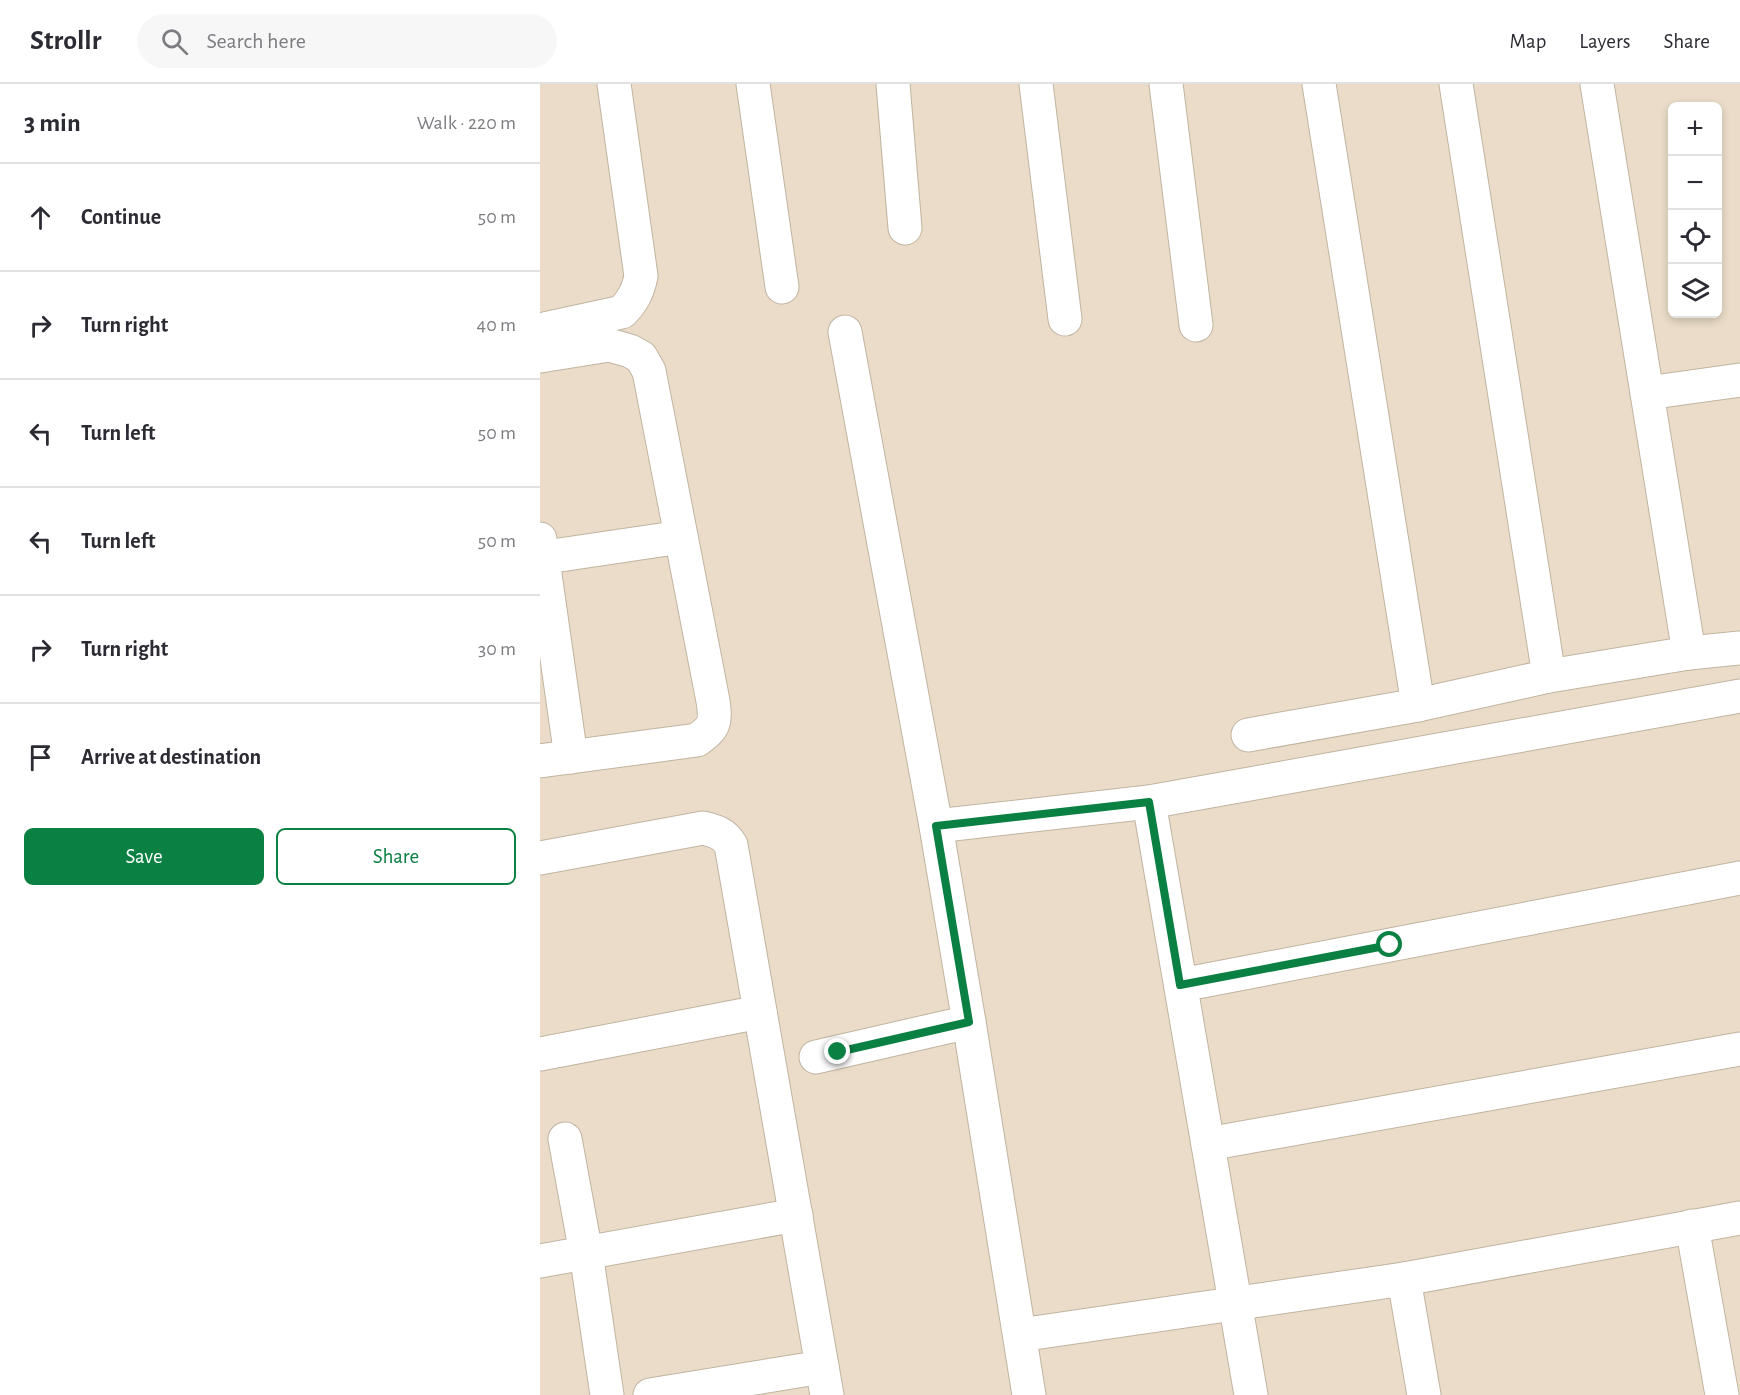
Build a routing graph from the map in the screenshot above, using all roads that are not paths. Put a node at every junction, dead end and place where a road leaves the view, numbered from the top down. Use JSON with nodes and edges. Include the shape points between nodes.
{"nodes":[{"id":1,"x":614,"y":84,"type":"edge"},
{"id":2,"x":753,"y":84,"type":"edge"},
{"id":3,"x":893,"y":84,"type":"edge"},
{"id":4,"x":1036,"y":84,"type":"edge"},
{"id":5,"x":1166,"y":84,"type":"edge"},
{"id":6,"x":1319,"y":84,"type":"edge"},
{"id":7,"x":1456,"y":84,"type":"edge"},
{"id":8,"x":1597,"y":84,"type":"edge"},
{"id":9,"x":905,"y":228,"type":"dead end"},
{"id":10,"x":782,"y":287,"type":"dead end"},
{"id":11,"x":1065,"y":319,"type":"dead end"},
{"id":12,"x":1196,"y":325,"type":"dead end"},
{"id":13,"x":540,"y":330,"type":"edge"},
{"id":14,"x":846,"y":332,"type":"dead end"},
{"id":15,"x":540,"y":356,"type":"edge"},
{"id":16,"x":1740,"y":380,"type":"edge"},
{"id":17,"x":1647,"y":393,"type":"junction"},
{"id":18,"x":681,"y":537,"type":"junction"},
{"id":19,"x":541,"y":552,"type":"edge"},
{"id":20,"x":1740,"y":648,"type":"edge"},
{"id":21,"x":1689,"y":653,"type":"junction"},
{"id":22,"x":1549,"y":676,"type":"junction"},
{"id":23,"x":1740,"y":696,"type":"edge"},
{"id":24,"x":1418,"y":705,"type":"junction"},
{"id":25,"x":1248,"y":735,"type":"dead end"},
{"id":26,"x":556,"y":759,"type":"edge"},
{"id":27,"x":1149,"y":802,"type":"junction"},
{"id":28,"x":936,"y":826,"type":"junction"},
{"id":29,"x":540,"y":858,"type":"edge"},
{"id":30,"x":1740,"y":878,"type":"edge"},
{"id":31,"x":1180,"y":985,"type":"junction"},
{"id":32,"x":760,"y":1012,"type":"junction"},
{"id":33,"x":969,"y":1022,"type":"junction"},
{"id":34,"x":1740,"y":1049,"type":"edge"},
{"id":35,"x":540,"y":1054,"type":"edge"},
{"id":36,"x":816,"y":1057,"type":"dead end"},
{"id":37,"x":565,"y":1138,"type":"dead end"},
{"id":38,"x":1208,"y":1144,"type":"junction"},
{"id":39,"x":796,"y":1215,"type":"junction"},
{"id":40,"x":1740,"y":1218,"type":"edge"},
{"id":41,"x":1692,"y":1226,"type":"junction"},
{"id":42,"x":586,"y":1253,"type":"junction"},
{"id":43,"x":540,"y":1261,"type":"edge"},
{"id":44,"x":1404,"y":1279,"type":"junction"},
{"id":45,"x":1235,"y":1304,"type":"junction"},
{"id":46,"x":1020,"y":1335,"type":"junction"},
{"id":47,"x":825,"y":1381,"type":"edge"},
{"id":48,"x":607,"y":1395,"type":"edge"},
{"id":49,"x":650,"y":1395,"type":"edge"},
{"id":50,"x":1029,"y":1395,"type":"edge"},
{"id":51,"x":1251,"y":1395,"type":"edge"},
{"id":52,"x":1424,"y":1395,"type":"edge"},
{"id":53,"x":1722,"y":1395,"type":"edge"}],
"edges":[{"from":1,"to":13,"type":"street","via":[[641,276],[638,290],[622,312]]},
{"from":2,"to":10,"type":"street"},
{"from":3,"to":9,"type":"street"},
{"from":4,"to":11,"type":"street"},
{"from":5,"to":12,"type":"street"},
{"from":6,"to":24,"type":"street"},
{"from":7,"to":22,"type":"street"},
{"from":8,"to":17,"type":"street"},
{"from":14,"to":28,"type":"street"},
{"from":15,"to":18,"type":"street","via":[[609,345],[641,357],[649,371]]},
{"from":16,"to":17,"type":"street"},
{"from":17,"to":21,"type":"street"},
{"from":18,"to":19,"type":"street"},
{"from":18,"to":26,"type":"street","via":[[713,701],[715,718],[710,731],[697,740]]},
{"from":19,"to":26,"type":"street"},
{"from":20,"to":21,"type":"street"},
{"from":21,"to":22,"type":"street"},
{"from":22,"to":24,"type":"street"},
{"from":23,"to":27,"type":"street"},
{"from":24,"to":25,"type":"street"},
{"from":27,"to":28,"type":"street"},
{"from":27,"to":31,"type":"street"},
{"from":28,"to":33,"type":"street"},
{"from":29,"to":32,"type":"street","via":[[703,828],[720,833],[731,845]]},
{"from":30,"to":31,"type":"street"},
{"from":31,"to":38,"type":"street"},
{"from":32,"to":35,"type":"street"},
{"from":32,"to":39,"type":"street"},
{"from":33,"to":36,"type":"street"},
{"from":33,"to":46,"type":"street"},
{"from":34,"to":38,"type":"street"},
{"from":37,"to":42,"type":"street"},
{"from":38,"to":45,"type":"street"},
{"from":39,"to":42,"type":"street"},
{"from":39,"to":47,"type":"street"},
{"from":40,"to":41,"type":"street"},
{"from":41,"to":44,"type":"street"},
{"from":41,"to":53,"type":"street"},
{"from":42,"to":43,"type":"street"},
{"from":42,"to":48,"type":"street"},
{"from":44,"to":45,"type":"street"},
{"from":44,"to":52,"type":"street"},
{"from":45,"to":46,"type":"street"},
{"from":45,"to":51,"type":"street"},
{"from":46,"to":50,"type":"street"},
{"from":47,"to":49,"type":"street"}]}
